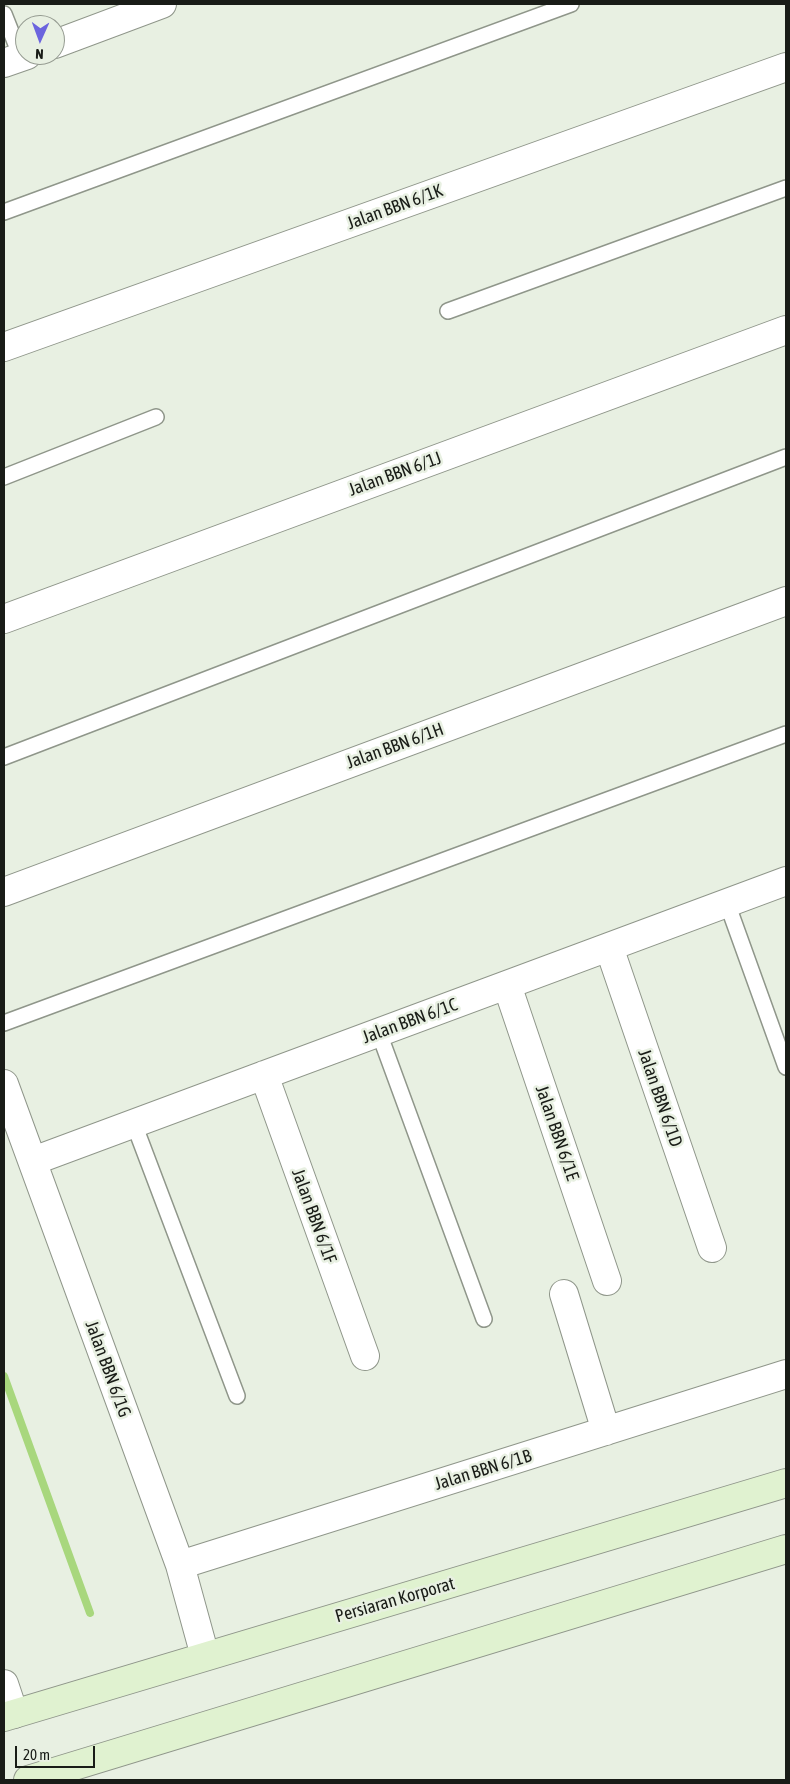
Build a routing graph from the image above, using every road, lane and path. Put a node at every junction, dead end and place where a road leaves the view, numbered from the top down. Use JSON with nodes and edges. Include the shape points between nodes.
{"nodes":[{"id":1,"x":571,"y":4,"type":"edge"},
{"id":2,"x":147,"y":6,"type":"edge"},
{"id":3,"x":4,"y":14,"type":"edge"},
{"id":4,"x":65,"y":40,"type":"edge"},
{"id":5,"x":15,"y":52,"type":"edge"},
{"id":6,"x":786,"y":66,"type":"edge"},
{"id":7,"x":786,"y":188,"type":"edge"},
{"id":8,"x":4,"y":212,"type":"edge"},
{"id":9,"x":448,"y":310,"type":"dead end"},
{"id":10,"x":786,"y":330,"type":"edge"},
{"id":11,"x":4,"y":347,"type":"edge"},
{"id":12,"x":156,"y":417,"type":"dead end"},
{"id":13,"x":786,"y":457,"type":"edge"},
{"id":14,"x":4,"y":477,"type":"edge"},
{"id":15,"x":786,"y":601,"type":"edge"},
{"id":16,"x":4,"y":619,"type":"edge"},
{"id":17,"x":786,"y":734,"type":"edge"},
{"id":18,"x":4,"y":757,"type":"edge"},
{"id":19,"x":786,"y":881,"type":"edge"},
{"id":20,"x":4,"y":892,"type":"edge"},
{"id":21,"x":727,"y":903,"type":"junction"},
{"id":22,"x":609,"y":948,"type":"junction"},
{"id":23,"x":507,"y":985,"type":"junction"},
{"id":24,"x":4,"y":1023,"type":"edge"},
{"id":25,"x":379,"y":1033,"type":"junction"},
{"id":26,"x":786,"y":1067,"type":"edge"},
{"id":27,"x":264,"y":1076,"type":"junction"},
{"id":28,"x":4,"y":1084,"type":"edge"},
{"id":29,"x":134,"y":1124,"type":"junction"},
{"id":30,"x":33,"y":1161,"type":"junction"},
{"id":31,"x":712,"y":1248,"type":"dead end"},
{"id":32,"x":607,"y":1281,"type":"dead end"},
{"id":33,"x":564,"y":1294,"type":"dead end"},
{"id":34,"x":484,"y":1319,"type":"dead end"},
{"id":35,"x":364,"y":1356,"type":"dead end"},
{"id":36,"x":786,"y":1374,"type":"edge"},
{"id":37,"x":237,"y":1396,"type":"dead end"},
{"id":38,"x":606,"y":1431,"type":"junction"},
{"id":39,"x":786,"y":1483,"type":"edge"},
{"id":40,"x":786,"y":1549,"type":"edge"},
{"id":41,"x":180,"y":1565,"type":"junction"},
{"id":42,"x":205,"y":1656,"type":"junction"},
{"id":43,"x":4,"y":1684,"type":"edge"},
{"id":44,"x":9,"y":1716,"type":"edge"},
{"id":45,"x":28,"y":1780,"type":"edge"}],
"edges":[{"from":1,"to":8,"type":"lane"},
{"from":2,"to":4,"type":"street"},
{"from":3,"to":5,"type":"lane"},
{"from":6,"to":11,"type":"street","name":"Jalan BBN 6/1K"},
{"from":7,"to":9,"type":"lane"},
{"from":10,"to":16,"type":"street","name":"Jalan BBN 6/1J"},
{"from":12,"to":14,"type":"lane"},
{"from":13,"to":18,"type":"lane"},
{"from":15,"to":20,"type":"street","name":"Jalan BBN 6/1H"},
{"from":17,"to":24,"type":"lane"},
{"from":19,"to":21,"type":"street","name":"Jalan BBN 6/1C"},
{"from":21,"to":22,"type":"street","name":"Jalan BBN 6/1C"},
{"from":21,"to":26,"type":"lane"},
{"from":22,"to":23,"type":"street","name":"Jalan BBN 6/1C"},
{"from":22,"to":31,"type":"street","name":"Jalan BBN 6/1D"},
{"from":23,"to":25,"type":"street","name":"Jalan BBN 6/1C"},
{"from":23,"to":32,"type":"street","name":"Jalan BBN 6/1E"},
{"from":25,"to":27,"type":"street","name":"Jalan BBN 6/1C"},
{"from":25,"to":34,"type":"lane"},
{"from":27,"to":29,"type":"street","name":"Jalan BBN 6/1C"},
{"from":27,"to":35,"type":"street","name":"Jalan BBN 6/1F"},
{"from":28,"to":30,"type":"street","name":"Jalan BBN 6/1G"},
{"from":29,"to":30,"type":"street","name":"Jalan BBN 6/1C"},
{"from":29,"to":37,"type":"lane"},
{"from":30,"to":41,"type":"street","name":"Jalan BBN 6/1G"},
{"from":33,"to":38,"type":"street"},
{"from":36,"to":38,"type":"street","name":"Jalan BBN 6/1B"},
{"from":38,"to":41,"type":"street","name":"Jalan BBN 6/1B"},
{"from":39,"to":42,"type":"main road","name":"Persiaran Korporat"},
{"from":40,"to":45,"type":"main road"},
{"from":41,"to":42,"type":"street","name":"Jalan BBN 6/1G"},
{"from":42,"to":44,"type":"main road","name":"Persiaran Korporat"},
{"from":43,"to":44,"type":"street"}]}
